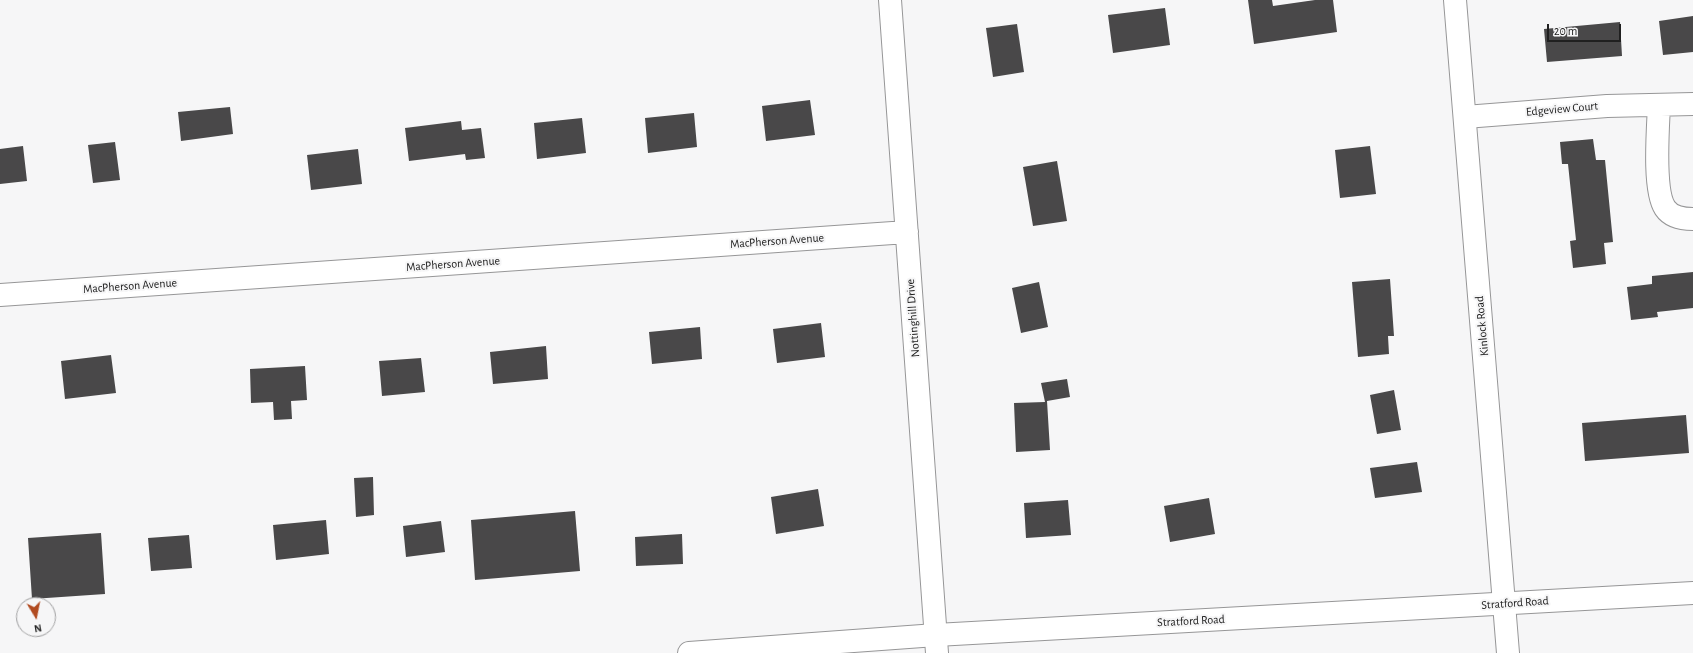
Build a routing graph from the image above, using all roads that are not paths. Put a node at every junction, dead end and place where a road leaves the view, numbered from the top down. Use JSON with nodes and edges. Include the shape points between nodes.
{"nodes":[{"id":1,"x":890,"y":0,"type":"edge"},
{"id":2,"x":1455,"y":0,"type":"edge"},
{"id":3,"x":1693,"y":104,"type":"edge"},
{"id":4,"x":1659,"y":105,"type":"junction"},
{"id":5,"x":1465,"y":117,"type":"junction"},
{"id":6,"x":1693,"y":219,"type":"edge"},
{"id":7,"x":907,"y":232,"type":"junction"},
{"id":8,"x":0,"y":295,"type":"edge"},
{"id":9,"x":1693,"y":593,"type":"edge"},
{"id":10,"x":1505,"y":604,"type":"junction"},
{"id":11,"x":936,"y":644,"type":"edge"},
{"id":12,"x":689,"y":653,"type":"edge"},
{"id":13,"x":1508,"y":653,"type":"edge"}],
"edges":[{"from":1,"to":7,"type":"street","name":"Nottinghill Drive"},
{"from":2,"to":5,"type":"street","name":"Kinlock Road"},
{"from":3,"to":4,"type":"street","name":"Edgeview Court"},
{"from":4,"to":5,"type":"street","name":"Edgeview Court","via":[[1607,106]]},
{"from":4,"to":6,"type":"street","via":[[1659,189],[1666,209],[1682,219]]},
{"from":5,"to":10,"type":"street","name":"Kinlock Road"},
{"from":7,"to":8,"type":"street","name":"MacPherson Avenue"},
{"from":7,"to":11,"type":"street","name":"Nottinghill Drive"},
{"from":9,"to":10,"type":"street","name":"Stratford Road"},
{"from":10,"to":11,"type":"street","name":"Stratford Road"},
{"from":10,"to":13,"type":"street","name":"Kinlock Road"},
{"from":11,"to":12,"type":"street","name":"Stratford Road"}]}
